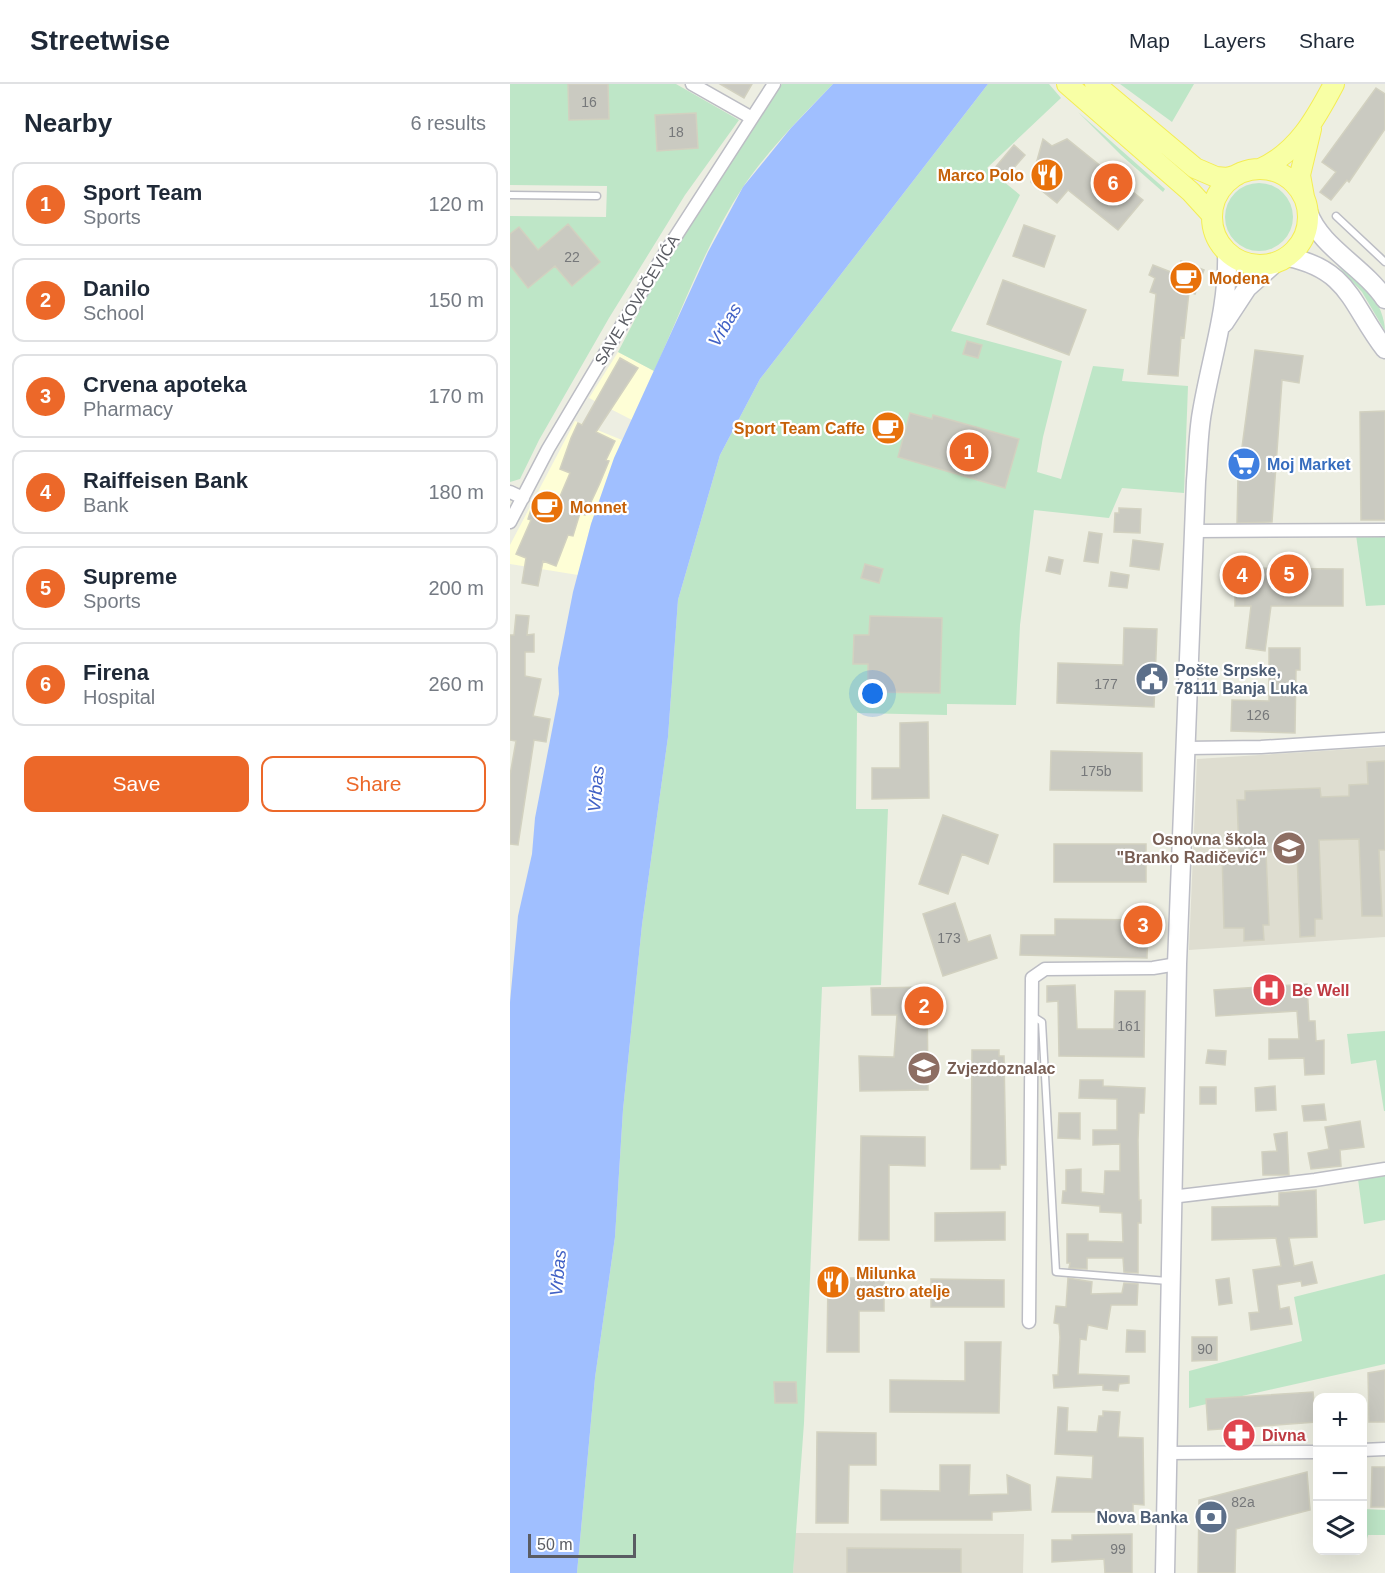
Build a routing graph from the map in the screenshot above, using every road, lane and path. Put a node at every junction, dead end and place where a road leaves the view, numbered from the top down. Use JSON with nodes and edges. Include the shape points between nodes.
{"nodes":[{"id":1,"x":692,"y":84,"type":"edge"},
{"id":2,"x":774,"y":84,"type":"edge"},
{"id":3,"x":1067,"y":84,"type":"edge"},
{"id":4,"x":1095,"y":84,"type":"edge"},
{"id":5,"x":1334,"y":84,"type":"edge"},
{"id":6,"x":752,"y":118,"type":"junction"},
{"id":7,"x":1313,"y":123,"type":"junction"},
{"id":8,"x":1260,"y":169,"type":"junction"},
{"id":9,"x":1237,"y":175,"type":"junction"},
{"id":10,"x":510,"y":195,"type":"edge"},
{"id":11,"x":597,"y":196,"type":"dead end"},
{"id":12,"x":1306,"y":204,"type":"junction"},
{"id":13,"x":1212,"y":215,"type":"junction"},
{"id":14,"x":1336,"y":216,"type":"dead end"},
{"id":15,"x":1227,"y":252,"type":"junction"},
{"id":16,"x":1281,"y":260,"type":"junction"},
{"id":17,"x":1385,"y":262,"type":"edge"},
{"id":18,"x":1385,"y":299,"type":"edge"},
{"id":19,"x":1220,"y":333,"type":"junction"},
{"id":20,"x":1385,"y":349,"type":"edge"},
{"id":21,"x":510,"y":492,"type":"edge"},
{"id":22,"x":523,"y":498,"type":"junction"},
{"id":23,"x":510,"y":522,"type":"edge"},
{"id":24,"x":1385,"y":530,"type":"edge"},
{"id":25,"x":1195,"y":531,"type":"junction"},
{"id":26,"x":1385,"y":739,"type":"edge"},
{"id":27,"x":1186,"y":748,"type":"junction"},
{"id":28,"x":1177,"y":964,"type":"junction"},
{"id":29,"x":1031,"y":1015,"type":"junction"},
{"id":30,"x":1385,"y":1169,"type":"edge"},
{"id":31,"x":1171,"y":1197,"type":"junction"},
{"id":32,"x":1169,"y":1281,"type":"junction"},
{"id":33,"x":1029,"y":1322,"type":"dead end"},
{"id":34,"x":1385,"y":1449,"type":"edge"},
{"id":35,"x":1367,"y":1450,"type":"edge"},
{"id":36,"x":1313,"y":1452,"type":"edge"},
{"id":37,"x":1166,"y":1453,"type":"junction"},
{"id":38,"x":1165,"y":1573,"type":"edge"}],
"edges":[{"from":1,"to":6,"type":"street"},
{"from":2,"to":6,"type":"street","name":"SAVE KOVAČEVIĆA"},
{"from":3,"to":13,"type":"main road"},
{"from":4,"to":9,"type":"main road","via":[[1195,168],[1216,177]]},
{"from":5,"to":7,"type":"main road"},
{"from":6,"to":22,"type":"street","name":"SAVE KOVAČEVIĆA","via":[[663,256]]},
{"from":7,"to":8,"type":"main road","via":[[1286,154]]},
{"from":7,"to":12,"type":"main road","via":[[1301,168]]},
{"from":8,"to":9,"type":"main road"},
{"from":8,"to":12,"type":"main road","via":[[1286,176]]},
{"from":9,"to":13,"type":"main road","via":[[1219,192]]},
{"from":10,"to":11,"type":"lane"},
{"from":12,"to":16,"type":"main road","via":[[1304,237]]},
{"from":12,"to":18,"type":"street","via":[[1313,228],[1361,270]]},
{"from":13,"to":15,"type":"main road","via":[[1214,231]]},
{"from":14,"to":17,"type":"lane"},
{"from":15,"to":16,"type":"main road","via":[[1249,264]]},
{"from":15,"to":19,"type":"street"},
{"from":16,"to":19,"type":"street","via":[[1247,288]]},
{"from":16,"to":20,"type":"street","via":[[1310,262],[1329,272],[1353,298]]},
{"from":19,"to":25,"type":"street","via":[[1201,414]]},
{"from":21,"to":22,"type":"street"},
{"from":22,"to":23,"type":"street","name":"SAVE KOVAČEVIĆA"},
{"from":24,"to":25,"type":"street"},
{"from":25,"to":27,"type":"street"},
{"from":26,"to":27,"type":"street"},
{"from":27,"to":28,"type":"street"},
{"from":28,"to":29,"type":"street","via":[[1153,968],[1044,969],[1032,978]]},
{"from":28,"to":31,"type":"street"},
{"from":29,"to":32,"type":"lane","via":[[1042,1022],[1056,1272]]},
{"from":29,"to":33,"type":"street"},
{"from":30,"to":31,"type":"street"},
{"from":31,"to":32,"type":"street"},
{"from":32,"to":37,"type":"street"},
{"from":34,"to":35,"type":"street"},
{"from":36,"to":37,"type":"street"},
{"from":37,"to":38,"type":"street"}]}
